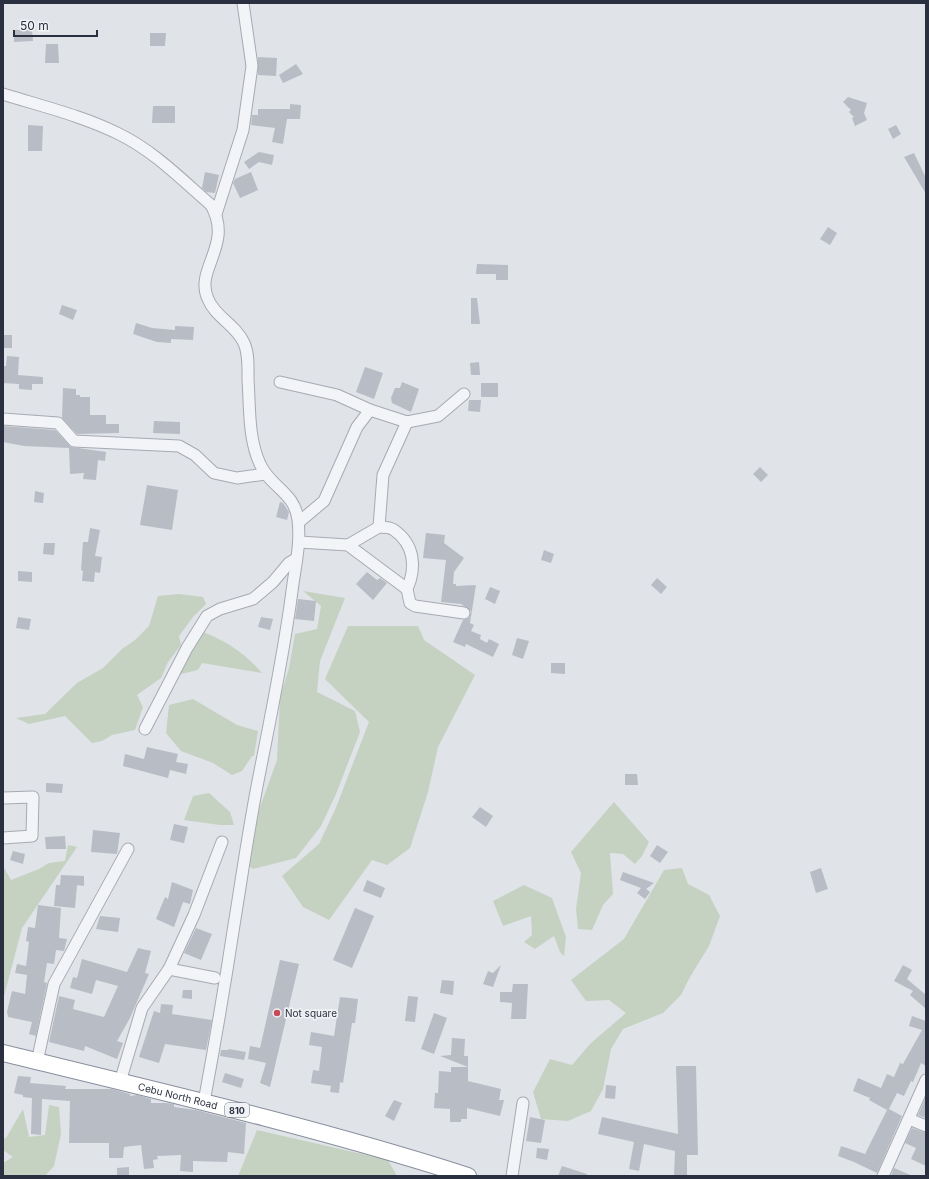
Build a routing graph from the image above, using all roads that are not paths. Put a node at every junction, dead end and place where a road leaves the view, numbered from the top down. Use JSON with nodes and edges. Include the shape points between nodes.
{"nodes":[{"id":1,"x":243,"y":3,"type":"edge"},
{"id":2,"x":3,"y":94,"type":"edge"},
{"id":3,"x":216,"y":214,"type":"junction"},
{"id":4,"x":280,"y":382,"type":"dead end"},
{"id":5,"x":464,"y":394,"type":"dead end"},
{"id":6,"x":370,"y":410,"type":"junction"},
{"id":7,"x":3,"y":419,"type":"edge"},
{"id":8,"x":407,"y":422,"type":"junction"},
{"id":9,"x":265,"y":474,"type":"junction"},
{"id":10,"x":299,"y":522,"type":"junction"},
{"id":11,"x":379,"y":527,"type":"junction"},
{"id":12,"x":299,"y":542,"type":"junction"},
{"id":13,"x":348,"y":545,"type":"junction"},
{"id":14,"x":296,"y":559,"type":"junction"},
{"id":15,"x":407,"y":589,"type":"junction"},
{"id":16,"x":464,"y":613,"type":"dead end"},
{"id":17,"x":145,"y":729,"type":"dead end"},
{"id":18,"x":3,"y":798,"type":"edge"},
{"id":19,"x":3,"y":838,"type":"edge"},
{"id":20,"x":222,"y":842,"type":"dead end"},
{"id":21,"x":128,"y":849,"type":"dead end"},
{"id":22,"x":169,"y":969,"type":"junction"},
{"id":23,"x":215,"y":978,"type":"dead end"},
{"id":24,"x":3,"y":1054,"type":"edge"},
{"id":25,"x":37,"y":1062,"type":"junction"},
{"id":26,"x":926,"y":1080,"type":"edge"},
{"id":27,"x":120,"y":1082,"type":"junction"},
{"id":28,"x":204,"y":1102,"type":"junction"},
{"id":29,"x":523,"y":1103,"type":"dead end"},
{"id":30,"x":909,"y":1119,"type":"junction"},
{"id":31,"x":926,"y":1126,"type":"edge"},
{"id":32,"x":468,"y":1176,"type":"edge"},
{"id":33,"x":512,"y":1176,"type":"edge"},
{"id":34,"x":883,"y":1176,"type":"edge"}],
"edges":[{"from":1,"to":3,"type":"street","via":[[252,66],[243,130]]},
{"from":2,"to":3,"type":"street","via":[[82,119],[119,134],[155,156],[211,204]]},
{"from":3,"to":9,"type":"street","via":[[219,238],[206,277],[207,298],[244,344],[251,427],[259,462]]},
{"from":4,"to":6,"type":"street","via":[[337,394]]},
{"from":5,"to":8,"type":"street","via":[[438,416]]},
{"from":6,"to":8,"type":"street"},
{"from":6,"to":10,"type":"street","via":[[357,427],[324,501]]},
{"from":7,"to":9,"type":"street","via":[[58,423],[74,441],[179,446],[195,455],[214,473],[238,478]]},
{"from":8,"to":11,"type":"street","via":[[383,475]]},
{"from":9,"to":10,"type":"street","via":[[292,500]]},
{"from":10,"to":12,"type":"street"},
{"from":11,"to":13,"type":"street"},
{"from":11,"to":15,"type":"street","via":[[393,529],[410,547],[413,569]]},
{"from":12,"to":13,"type":"street"},
{"from":12,"to":14,"type":"street"},
{"from":13,"to":15,"type":"street"},
{"from":14,"to":17,"type":"street","via":[[253,599],[220,609],[207,616],[187,648]]},
{"from":14,"to":28,"type":"street","via":[[286,638],[255,795]]},
{"from":15,"to":16,"type":"street","via":[[410,603],[415,606]]},
{"from":18,"to":19,"type":"street","via":[[33,797],[32,836]]},
{"from":20,"to":22,"type":"street","via":[[194,915]]},
{"from":21,"to":25,"type":"street","via":[[54,984]]},
{"from":22,"to":23,"type":"street"},
{"from":22,"to":27,"type":"street","via":[[142,1008]]},
{"from":24,"to":25,"type":"highway","name":"Cebu North Road","number":"810"},
{"from":25,"to":27,"type":"highway","name":"Cebu North Road","number":"810"},
{"from":26,"to":30,"type":"street"},
{"from":27,"to":28,"type":"highway","name":"Cebu North Road","number":"810"},
{"from":28,"to":32,"type":"highway","name":"Cebu North Road","number":"810","via":[[383,1149]]},
{"from":29,"to":33,"type":"street"},
{"from":30,"to":31,"type":"street"},
{"from":30,"to":34,"type":"street"}]}
